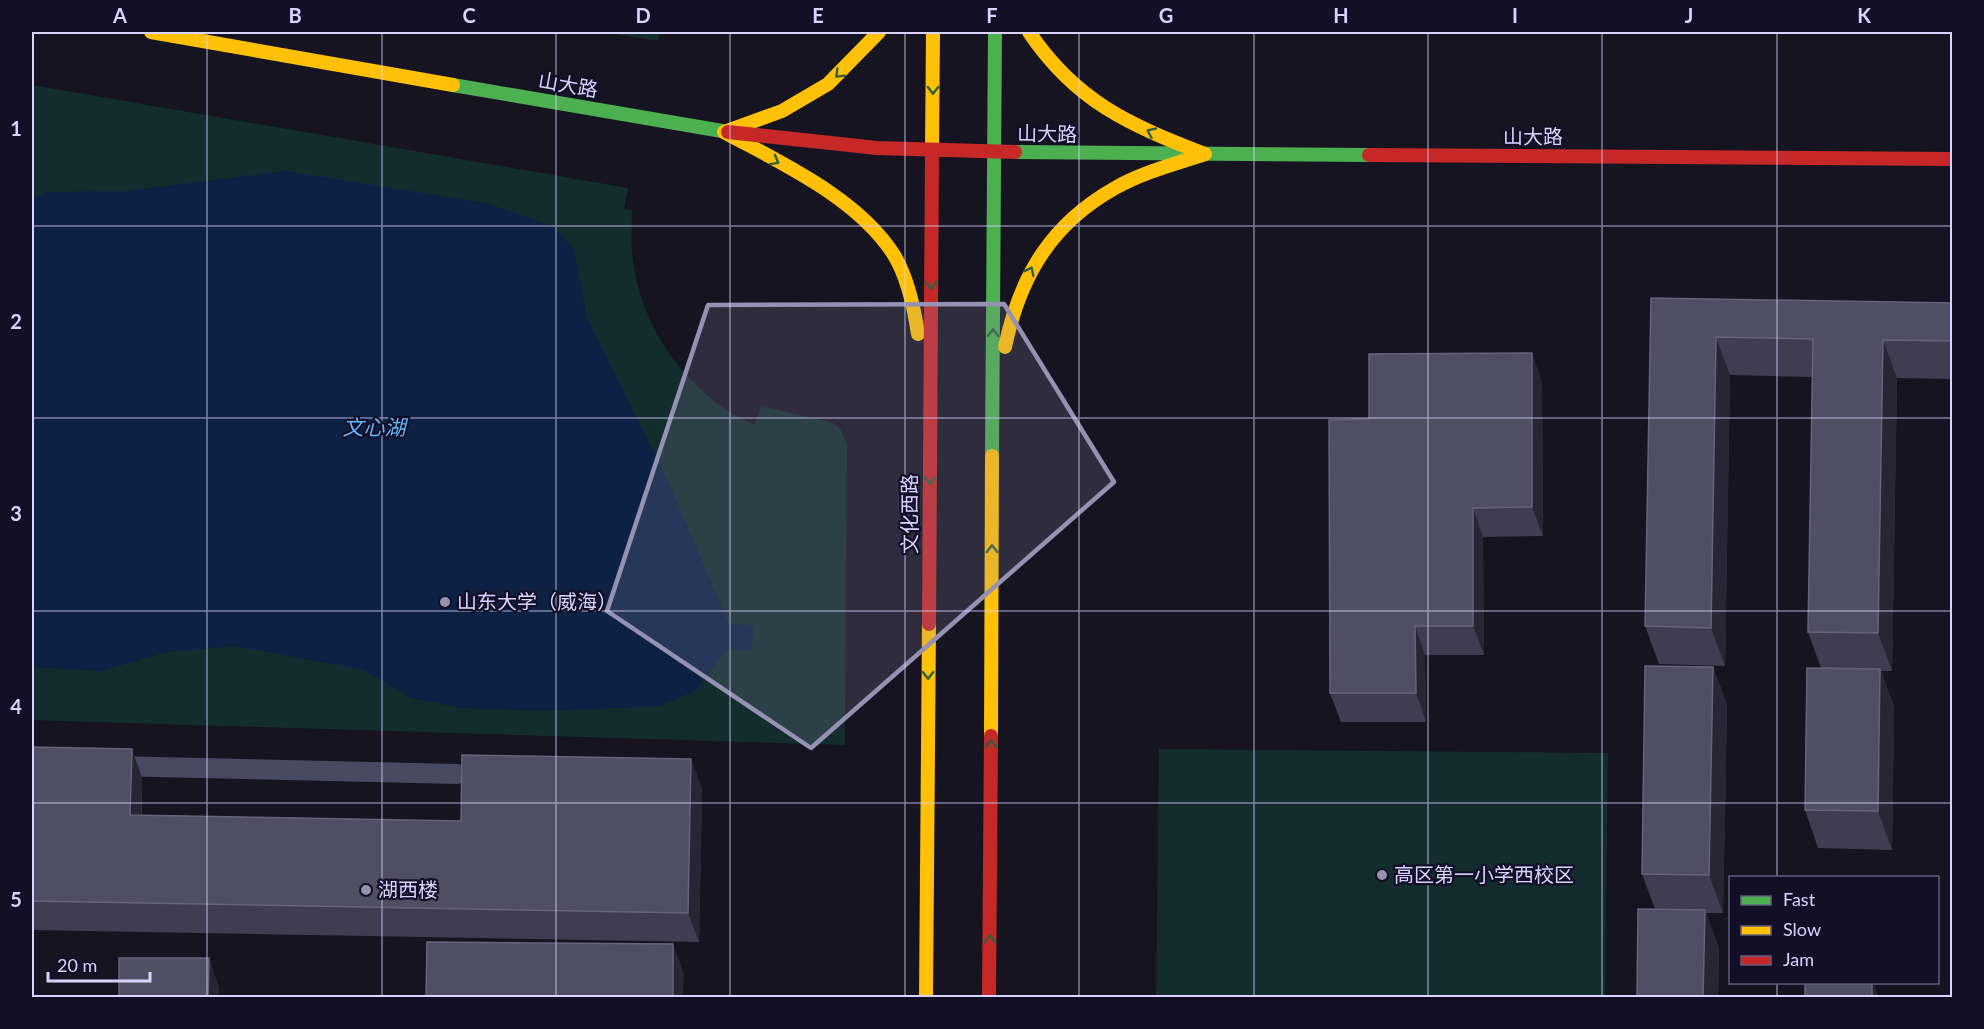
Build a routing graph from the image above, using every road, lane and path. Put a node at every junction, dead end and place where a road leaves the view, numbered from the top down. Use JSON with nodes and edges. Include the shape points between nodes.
{"nodes":[{"id":1,"x":151,"y":32,"type":"edge"},
{"id":2,"x":879,"y":32,"type":"edge"},
{"id":3,"x":933,"y":32,"type":"edge"},
{"id":4,"x":995,"y":32,"type":"edge"},
{"id":5,"x":1029,"y":32,"type":"edge"},
{"id":6,"x":724,"y":132,"type":"junction"},
{"id":7,"x":932,"y":150,"type":"junction"},
{"id":8,"x":994,"y":153,"type":"junction"},
{"id":9,"x":1205,"y":154,"type":"junction"},
{"id":10,"x":1953,"y":159,"type":"edge"},
{"id":11,"x":930,"y":418,"type":"junction"},
{"id":12,"x":992,"y":429,"type":"junction"},
{"id":13,"x":91,"y":766,"type":"edge"},
{"id":14,"x":458,"y":774,"type":"dead end"},
{"id":15,"x":926,"y":998,"type":"edge"},
{"id":16,"x":989,"y":998,"type":"edge"}],
"edges":[{"from":1,"to":6,"type":"main road","name":"山大路"},
{"from":2,"to":6,"type":"main road","one_way":true,"via":[[828,84],[782,111]]},
{"from":3,"to":7,"type":"main road","name":"文化西路","one_way":true},
{"from":4,"to":8,"type":"main road"},
{"from":9,"to":5,"type":"main road","one_way":true,"via":[[1150,133],[1078,91]]},
{"from":6,"to":7,"type":"main road","name":"山大路"},
{"from":6,"to":11,"type":"main road","one_way":true,"via":[[847,204],[895,257],[915,308]]},
{"from":7,"to":8,"type":"main road","name":"山大路"},
{"from":7,"to":11,"type":"main road","name":"文化西路","one_way":true},
{"from":8,"to":9,"type":"main road","name":"山大路"},
{"from":12,"to":8,"type":"main road","one_way":true},
{"from":9,"to":10,"type":"main road","name":"山大路"},
{"from":12,"to":9,"type":"main road","one_way":true,"via":[[1007,332],[1019,293],[1040,252],[1066,222],[1115,189]]},
{"from":11,"to":15,"type":"main road","name":"文化西路","one_way":true},
{"from":16,"to":12,"type":"main road","one_way":true},
{"from":13,"to":14,"type":"lane"}]}
